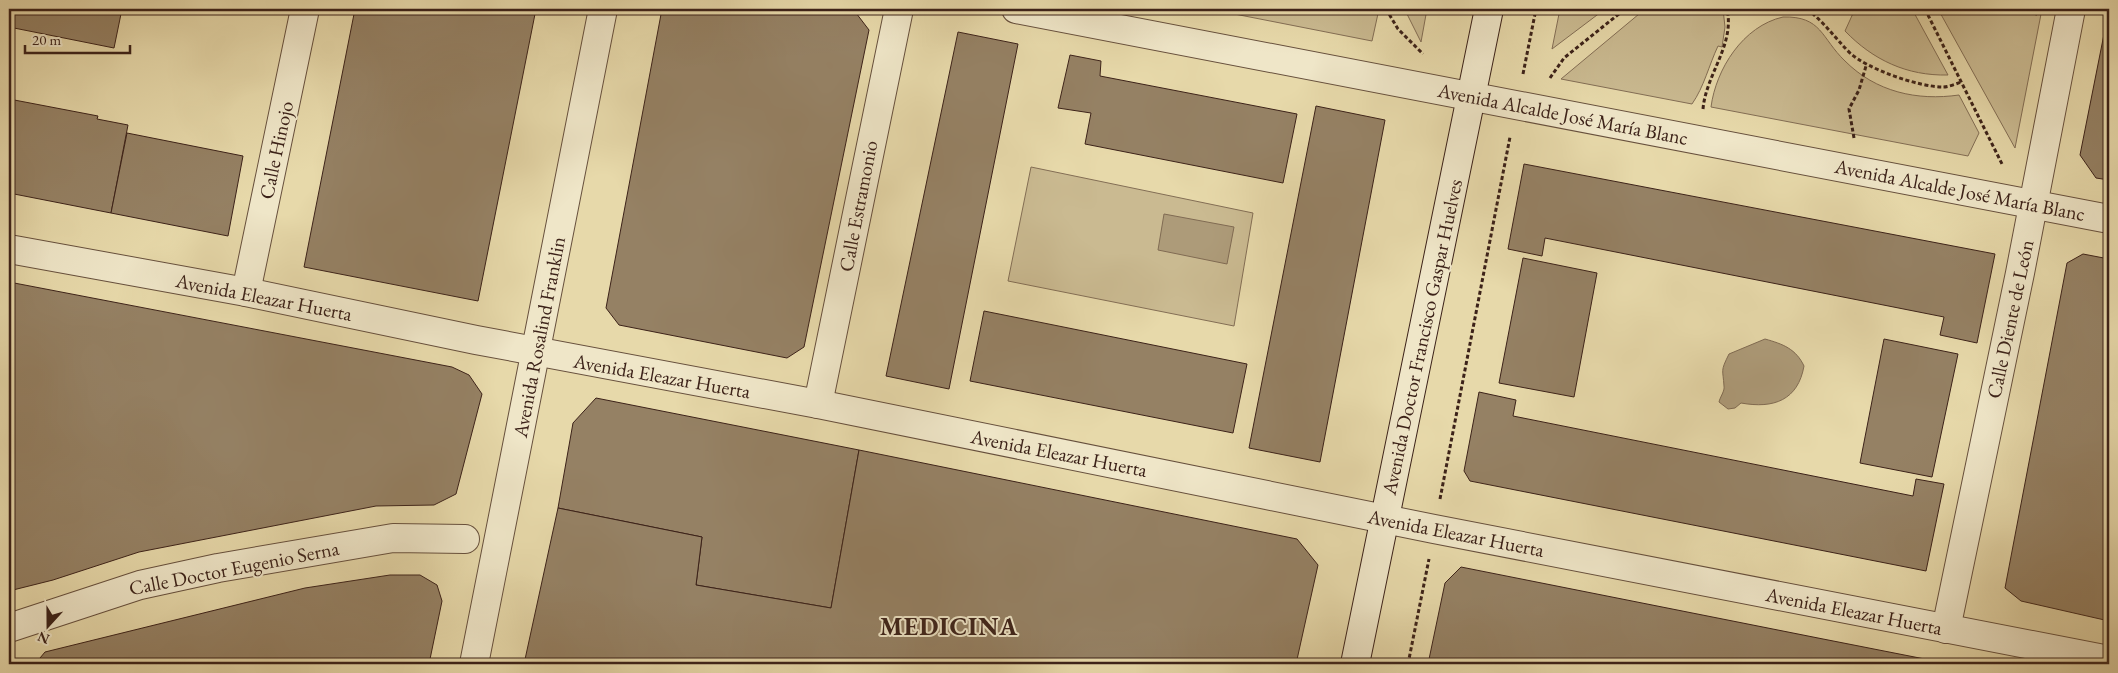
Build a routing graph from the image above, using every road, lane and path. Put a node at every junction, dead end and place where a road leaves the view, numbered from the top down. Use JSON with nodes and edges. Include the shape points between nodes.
{"nodes":[{"id":1,"x":305,"y":9,"type":"edge"},
{"id":2,"x":604,"y":9,"type":"edge"},
{"id":3,"x":899,"y":9,"type":"edge"},
{"id":4,"x":1016,"y":9,"type":"edge"},
{"id":5,"x":1386,"y":9,"type":"edge"},
{"id":6,"x":1489,"y":9,"type":"edge"},
{"id":7,"x":1536,"y":9,"type":"edge"},
{"id":8,"x":1625,"y":9,"type":"edge"},
{"id":9,"x":1728,"y":9,"type":"edge"},
{"id":10,"x":1807,"y":9,"type":"edge"},
{"id":11,"x":1925,"y":9,"type":"edge"},
{"id":12,"x":2010,"y":9,"type":"edge"},
{"id":13,"x":2071,"y":9,"type":"edge"},
{"id":14,"x":2038,"y":15,"type":"dead end"},
{"id":15,"x":1425,"y":57,"type":"dead end"},
{"id":16,"x":1866,"y":66,"type":"junction"},
{"id":17,"x":1549,"y":80,"type":"dead end"},
{"id":18,"x":1522,"y":81,"type":"dead end"},
{"id":19,"x":1961,"y":82,"type":"junction"},
{"id":20,"x":1472,"y":96,"type":"junction"},
{"id":21,"x":1703,"y":113,"type":"dead end"},
{"id":22,"x":1512,"y":130,"type":"dead end"},
{"id":23,"x":1854,"y":142,"type":"dead end"},
{"id":24,"x":2005,"y":170,"type":"dead end"},
{"id":25,"x":2034,"y":204,"type":"junction"},
{"id":26,"x":2109,"y":219,"type":"edge"},
{"id":27,"x":9,"y":249,"type":"edge"},
{"id":28,"x":246,"y":292,"type":"junction"},
{"id":29,"x":536,"y":352,"type":"junction"},
{"id":30,"x":818,"y":404,"type":"junction"},
{"id":31,"x":1439,"y":506,"type":"dead end"},
{"id":32,"x":1383,"y":519,"type":"junction"},
{"id":33,"x":465,"y":539,"type":"dead end"},
{"id":34,"x":1430,"y":552,"type":"dead end"},
{"id":35,"x":9,"y":628,"type":"edge"},
{"id":36,"x":1946,"y":629,"type":"junction"},
{"id":37,"x":2109,"y":660,"type":"edge"},
{"id":38,"x":474,"y":664,"type":"edge"},
{"id":39,"x":1354,"y":664,"type":"edge"},
{"id":40,"x":1408,"y":664,"type":"edge"}],
"edges":[{"from":1,"to":28,"type":"street","name":"Calle Hinojo"},
{"from":2,"to":29,"type":"street","name":"Avenida Rosalind Franklin"},
{"from":3,"to":30,"type":"street","name":"Calle Estramonio"},
{"from":4,"to":20,"type":"street","name":"Avenida Alcalde José María Blanc"},
{"from":5,"to":15,"type":"path","via":[[1398,29]]},
{"from":6,"to":20,"type":"street","name":"Avenida Doctor Francisco Gaspar Huelves"},
{"from":7,"to":18,"type":"path"},
{"from":8,"to":17,"type":"path","via":[[1564,58]]},
{"from":9,"to":21,"type":"path","via":[[1727,40],[1708,87]]},
{"from":10,"to":16,"type":"path"},
{"from":11,"to":19,"type":"path"},
{"from":12,"to":14,"type":"path"},
{"from":13,"to":25,"type":"street","name":"Calle Diente de León"},
{"from":16,"to":19,"type":"path","via":[[1943,87]]},
{"from":16,"to":23,"type":"path","via":[[1849,109]]},
{"from":19,"to":24,"type":"path"},
{"from":20,"to":25,"type":"street","name":"Avenida Alcalde José María Blanc"},
{"from":20,"to":32,"type":"street","name":"Avenida Doctor Francisco Gaspar Huelves"},
{"from":22,"to":31,"type":"path"},
{"from":25,"to":26,"type":"street","name":"Avenida Alcalde José María Blanc"},
{"from":25,"to":36,"type":"street","name":"Calle Diente de León"},
{"from":27,"to":28,"type":"street","name":"Avenida Eleazar Huerta"},
{"from":28,"to":29,"type":"street","name":"Avenida Eleazar Huerta"},
{"from":29,"to":30,"type":"street","name":"Avenida Eleazar Huerta"},
{"from":29,"to":38,"type":"street","name":"Avenida Rosalind Franklin"},
{"from":30,"to":32,"type":"street","name":"Avenida Eleazar Huerta"},
{"from":32,"to":36,"type":"street","name":"Avenida Eleazar Huerta"},
{"from":32,"to":39,"type":"street","name":"Avenida Doctor Francisco Gaspar Huelves"},
{"from":33,"to":35,"type":"street","name":"Calle Doctor Eugenio Serna","via":[[393,538],[218,568],[140,585]]},
{"from":34,"to":40,"type":"path"},
{"from":36,"to":37,"type":"street","name":"Avenida Eleazar Huerta"}]}
